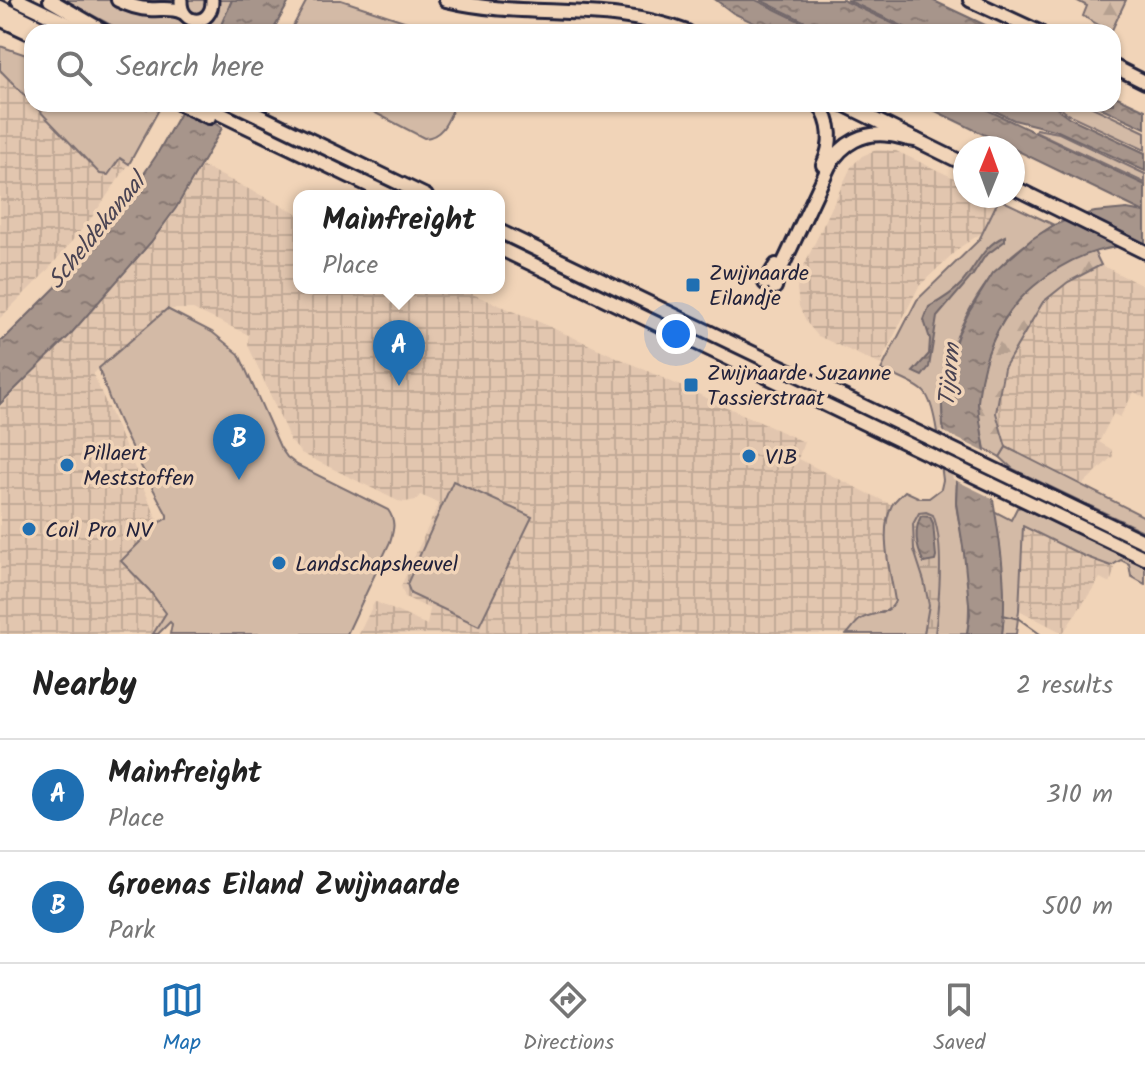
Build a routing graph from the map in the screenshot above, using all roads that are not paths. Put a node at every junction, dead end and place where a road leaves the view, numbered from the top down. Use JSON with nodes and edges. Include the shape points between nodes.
{"nodes":[{"id":1,"x":18,"y":0,"type":"edge"},
{"id":2,"x":118,"y":0,"type":"edge"},
{"id":3,"x":132,"y":0,"type":"edge"},
{"id":4,"x":212,"y":0,"type":"edge"},
{"id":5,"x":446,"y":0,"type":"edge"},
{"id":6,"x":970,"y":0,"type":"edge"},
{"id":7,"x":989,"y":0,"type":"edge"},
{"id":8,"x":52,"y":1,"type":"edge"},
{"id":9,"x":181,"y":4,"type":"edge"},
{"id":10,"x":0,"y":7,"type":"edge"},
{"id":11,"x":0,"y":19,"type":"edge"},
{"id":12,"x":1013,"y":20,"type":"junction"},
{"id":13,"x":35,"y":24,"type":"edge"},
{"id":14,"x":68,"y":24,"type":"edge"},
{"id":15,"x":91,"y":24,"type":"edge"},
{"id":16,"x":662,"y":24,"type":"edge"},
{"id":17,"x":1022,"y":24,"type":"edge"},
{"id":18,"x":0,"y":28,"type":"edge"},
{"id":19,"x":24,"y":32,"type":"edge"},
{"id":20,"x":24,"y":34,"type":"edge"},
{"id":21,"x":1121,"y":70,"type":"edge"},
{"id":22,"x":1145,"y":82,"type":"edge"},
{"id":23,"x":201,"y":112,"type":"edge"},
{"id":24,"x":215,"y":112,"type":"edge"},
{"id":25,"x":252,"y":112,"type":"edge"},
{"id":26,"x":823,"y":112,"type":"edge"},
{"id":27,"x":859,"y":112,"type":"edge"},
{"id":28,"x":255,"y":133,"type":"junction"},
{"id":29,"x":916,"y":140,"type":"junction"},
{"id":30,"x":953,"y":158,"type":"edge"},
{"id":31,"x":378,"y":190,"type":"edge"},
{"id":32,"x":414,"y":190,"type":"edge"},
{"id":33,"x":1025,"y":193,"type":"edge"},
{"id":34,"x":505,"y":234,"type":"edge"},
{"id":35,"x":505,"y":251,"type":"edge"},
{"id":36,"x":1145,"y":252,"type":"edge"},
{"id":37,"x":1145,"y":542,"type":"edge"},
{"id":38,"x":1145,"y":558,"type":"edge"}],
"edges":[{"from":1,"to":14,"type":"highway"},
{"from":2,"to":9,"type":"highway","via":[[145,9]]},
{"from":3,"to":9,"type":"highway"},
{"from":4,"to":9,"type":"main road","via":[[204,19],[192,20]]},
{"from":5,"to":16,"type":"highway","via":[[624,15]]},
{"from":6,"to":12,"type":"highway"},
{"from":7,"to":12,"type":"highway"},
{"from":8,"to":15,"type":"highway"},
{"from":10,"to":13,"type":"highway"},
{"from":11,"to":19,"type":"highway"},
{"from":12,"to":17,"type":"highway"},
{"from":18,"to":20,"type":"highway"},
{"from":21,"to":22,"type":"highway"},
{"from":23,"to":28,"type":"highway"},
{"from":24,"to":28,"type":"highway"},
{"from":25,"to":32,"type":"highway"},
{"from":26,"to":29,"type":"highway","via":[[830,130],[827,156],[770,285],[840,150],[871,135]]},
{"from":27,"to":29,"type":"highway"},
{"from":28,"to":31,"type":"highway"},
{"from":29,"to":30,"type":"highway"},
{"from":33,"to":36,"type":"highway"},
{"from":34,"to":37,"type":"highway"},
{"from":35,"to":38,"type":"highway"}]}
